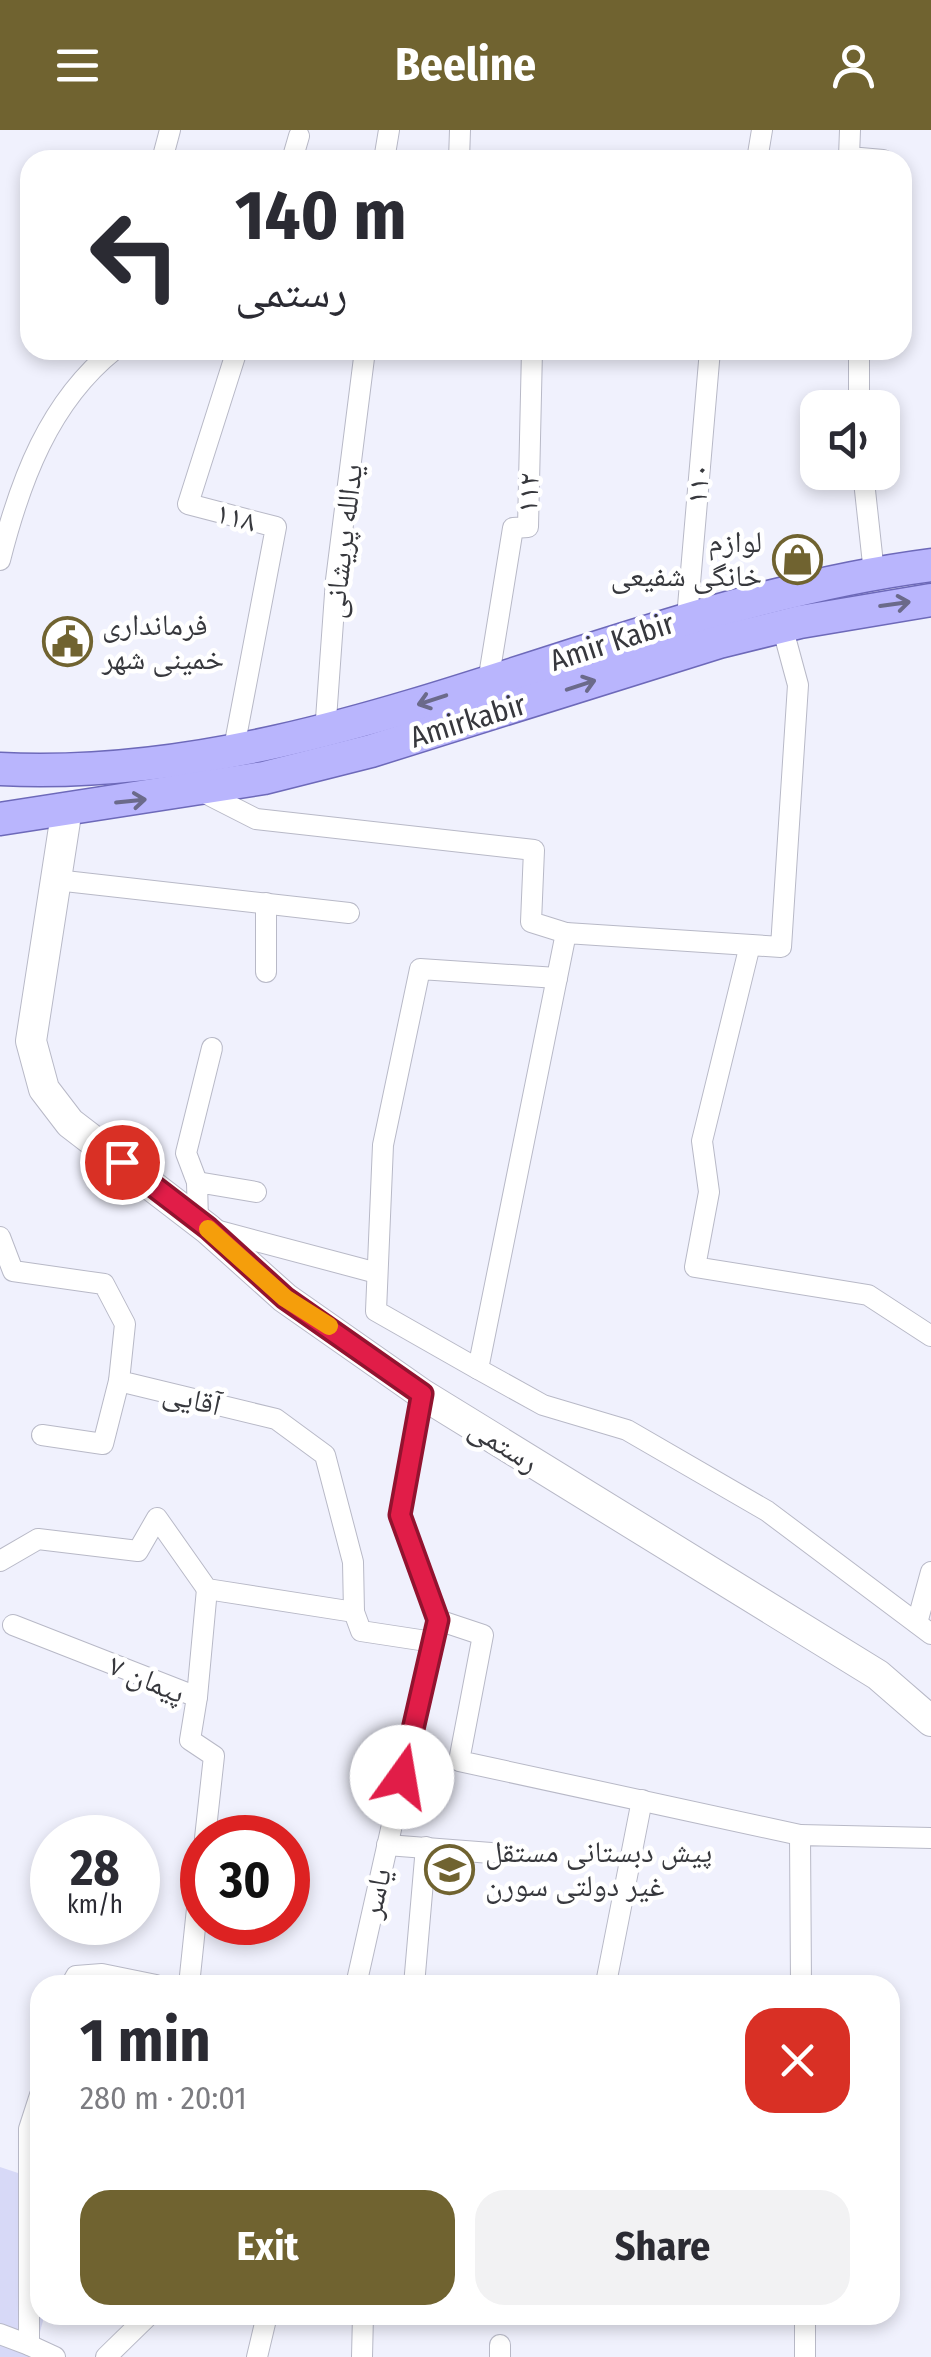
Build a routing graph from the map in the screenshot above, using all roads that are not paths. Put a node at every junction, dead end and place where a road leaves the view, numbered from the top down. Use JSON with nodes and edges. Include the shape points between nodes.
{"nodes":[{"id":1,"x":299,"y":136,"type":"dead end"},
{"id":2,"x":295,"y":150,"type":"edge"},
{"id":3,"x":102,"y":360,"type":"edge"},
{"id":4,"x":234,"y":360,"type":"edge"},
{"id":5,"x":364,"y":360,"type":"edge"},
{"id":6,"x":532,"y":360,"type":"edge"},
{"id":7,"x":709,"y":360,"type":"edge"},
{"id":8,"x":859,"y":360,"type":"edge"},
{"id":9,"x":859,"y":390,"type":"edge"},
{"id":10,"x":865,"y":490,"type":"edge"},
{"id":11,"x":0,"y":560,"type":"edge"},
{"id":12,"x":931,"y":565,"type":"edge"},
{"id":13,"x":874,"y":572,"type":"junction"},
{"id":14,"x":931,"y":600,"type":"edge"},
{"id":15,"x":687,"y":618,"type":"junction"},
{"id":16,"x":782,"y":626,"type":"junction"},
{"id":17,"x":511,"y":685,"type":"junction"},
{"id":18,"x":325,"y":733,"type":"junction"},
{"id":19,"x":232,"y":753,"type":"junction"},
{"id":20,"x":0,"y":769,"type":"edge"},
{"id":21,"x":198,"y":790,"type":"junction"},
{"id":22,"x":67,"y":808,"type":"junction"},
{"id":23,"x":0,"y":819,"type":"edge"},
{"id":24,"x":56,"y":880,"type":"junction"},
{"id":25,"x":266,"y":904,"type":"junction"},
{"id":26,"x":349,"y":913,"type":"dead end"},
{"id":27,"x":566,"y":933,"type":"junction"},
{"id":28,"x":750,"y":945,"type":"junction"},
{"id":29,"x":266,"y":972,"type":"dead end"},
{"id":30,"x":557,"y":978,"type":"junction"},
{"id":31,"x":212,"y":1048,"type":"dead end"},
{"id":32,"x":197,"y":1182,"type":"junction"},
{"id":33,"x":256,"y":1192,"type":"dead end"},
{"id":34,"x":203,"y":1225,"type":"junction"},
{"id":35,"x":0,"y":1236,"type":"edge"},
{"id":36,"x":377,"y":1273,"type":"junction"},
{"id":37,"x":931,"y":1336,"type":"edge"},
{"id":38,"x":478,"y":1368,"type":"junction"},
{"id":39,"x":119,"y":1381,"type":"junction"},
{"id":40,"x":422,"y":1394,"type":"junction"},
{"id":41,"x":42,"y":1435,"type":"dead end"},
{"id":42,"x":0,"y":1560,"type":"edge"},
{"id":43,"x":931,"y":1572,"type":"edge"},
{"id":44,"x":207,"y":1589,"type":"junction"},
{"id":45,"x":354,"y":1612,"type":"junction"},
{"id":46,"x":438,"y":1620,"type":"junction"},
{"id":47,"x":13,"y":1625,"type":"dead end"},
{"id":48,"x":924,"y":1629,"type":"edge"},
{"id":49,"x":433,"y":1642,"type":"junction"},
{"id":50,"x":196,"y":1697,"type":"junction"},
{"id":51,"x":931,"y":1721,"type":"edge"},
{"id":52,"x":642,"y":1800,"type":"junction"},
{"id":53,"x":208,"y":1815,"type":"edge"},
{"id":54,"x":800,"y":1834,"type":"junction"},
{"id":55,"x":931,"y":1838,"type":"edge"},
{"id":56,"x":387,"y":1845,"type":"junction"},
{"id":57,"x":426,"y":1847,"type":"junction"},
{"id":58,"x":491,"y":1853,"type":"dead end"},
{"id":59,"x":193,"y":1945,"type":"edge"},
{"id":60,"x":190,"y":1975,"type":"edge"},
{"id":61,"x":358,"y":1975,"type":"edge"},
{"id":62,"x":415,"y":1975,"type":"edge"},
{"id":63,"x":608,"y":1975,"type":"edge"},
{"id":64,"x":801,"y":1975,"type":"edge"},
{"id":65,"x":30,"y":2126,"type":"edge"},
{"id":66,"x":139,"y":2325,"type":"edge"},
{"id":67,"x":265,"y":2325,"type":"edge"},
{"id":68,"x":363,"y":2325,"type":"edge"},
{"id":69,"x":804,"y":2325,"type":"edge"},
{"id":70,"x":0,"y":2334,"type":"edge"},
{"id":71,"x":29,"y":2345,"type":"junction"},
{"id":72,"x":55,"y":2357,"type":"edge"},
{"id":73,"x":106,"y":2357,"type":"edge"},
{"id":74,"x":257,"y":2357,"type":"edge"},
{"id":75,"x":362,"y":2357,"type":"edge"},
{"id":76,"x":805,"y":2357,"type":"edge"}],
"edges":[{"from":1,"to":2,"type":"street"},
{"from":3,"to":11,"type":"street","via":[[52,417]]},
{"from":4,"to":19,"type":"street","name":"۱۱۸","via":[[188,504],[276,527]]},
{"from":5,"to":18,"type":"street","name":"یدالله پریشانی"},
{"from":6,"to":17,"type":"street","name":"۱۱۲","via":[[528,527],[513,528]]},
{"from":7,"to":15,"type":"street","name":"۱۱۰"},
{"from":8,"to":9,"type":"street"},
{"from":10,"to":13,"type":"street"},
{"from":12,"to":13,"type":"main road","name":"Amir Kabir"},
{"from":13,"to":15,"type":"main road","name":"Amir Kabir"},
{"from":16,"to":14,"type":"main road","name":"Amirkabir","one_way":true},
{"from":15,"to":17,"type":"main road","name":"Amir Kabir"},
{"from":17,"to":16,"type":"main road","name":"Amirkabir","one_way":true},
{"from":16,"to":28,"type":"street","via":[[798,685],[781,947]]},
{"from":17,"to":18,"type":"main road","name":"Amir Kabir","one_way":true},
{"from":17,"to":21,"type":"main road","name":"Amirkabir","via":[[371,751]]},
{"from":18,"to":19,"type":"main road","name":"Amir Kabir"},
{"from":19,"to":20,"type":"main road","name":"Amir Kabir","via":[[48,771]]},
{"from":22,"to":21,"type":"main road","name":"Amirkabir","one_way":true},
{"from":21,"to":27,"type":"street","via":[[256,819],[534,850],[531,922]]},
{"from":22,"to":23,"type":"main road","name":"Amirkabir"},
{"from":22,"to":24,"type":"street","name":"رستمی"},
{"from":24,"to":25,"type":"street"},
{"from":24,"to":34,"type":"street","name":"رستمی","via":[[31,1041],[44,1089],[70,1122]]},
{"from":25,"to":26,"type":"street"},
{"from":25,"to":29,"type":"street"},
{"from":27,"to":28,"type":"street"},
{"from":27,"to":30,"type":"street"},
{"from":28,"to":37,"type":"street","via":[[702,1142],[709,1192],[695,1267],[868,1295]]},
{"from":30,"to":36,"type":"street","via":[[420,970],[383,1145]]},
{"from":30,"to":38,"type":"street"},
{"from":31,"to":32,"type":"street","via":[[186,1153]]},
{"from":32,"to":33,"type":"street"},
{"from":32,"to":34,"type":"street"},
{"from":34,"to":36,"type":"street"},
{"from":34,"to":40,"type":"street","name":"رستمی","via":[[285,1298]]},
{"from":35,"to":39,"type":"street","via":[[13,1271],[104,1284],[125,1324]]},
{"from":36,"to":38,"type":"street","via":[[376,1311]]},
{"from":38,"to":48,"type":"street","via":[[543,1405],[627,1430],[767,1511]]},
{"from":39,"to":41,"type":"street","via":[[102,1444]]},
{"from":39,"to":45,"type":"street","name":"آقایی","via":[[276,1419],[325,1455],[353,1562]]},
{"from":40,"to":46,"type":"street","via":[[400,1515]]},
{"from":40,"to":51,"type":"street","name":"رستمی","via":[[878,1676]]},
{"from":42,"to":44,"type":"street","via":[[38,1538],[138,1551],[157,1518]]},
{"from":43,"to":48,"type":"street"},
{"from":44,"to":45,"type":"street"},
{"from":44,"to":50,"type":"street"},
{"from":45,"to":49,"type":"street","via":[[361,1631]]},
{"from":46,"to":49,"type":"street","name":"یاسر"},
{"from":46,"to":52,"type":"street","via":[[483,1635],[460,1761]]},
{"from":47,"to":50,"type":"street","name":"پیمان ۷"},
{"from":49,"to":56,"type":"street","name":"یاسر"},
{"from":50,"to":53,"type":"street","name":"پیمان ۷","via":[[190,1740],[214,1756]]},
{"from":52,"to":54,"type":"street"},
{"from":52,"to":63,"type":"street"},
{"from":54,"to":55,"type":"street"},
{"from":54,"to":64,"type":"street"},
{"from":56,"to":57,"type":"street"},
{"from":56,"to":61,"type":"street","name":"یاسر"},
{"from":57,"to":58,"type":"street"},
{"from":57,"to":62,"type":"street"},
{"from":59,"to":60,"type":"street"},
{"from":65,"to":71,"type":"street"},
{"from":66,"to":73,"type":"street"},
{"from":67,"to":74,"type":"street"},
{"from":68,"to":75,"type":"street"},
{"from":69,"to":76,"type":"street"},
{"from":70,"to":71,"type":"street"},
{"from":71,"to":72,"type":"street"}]}
